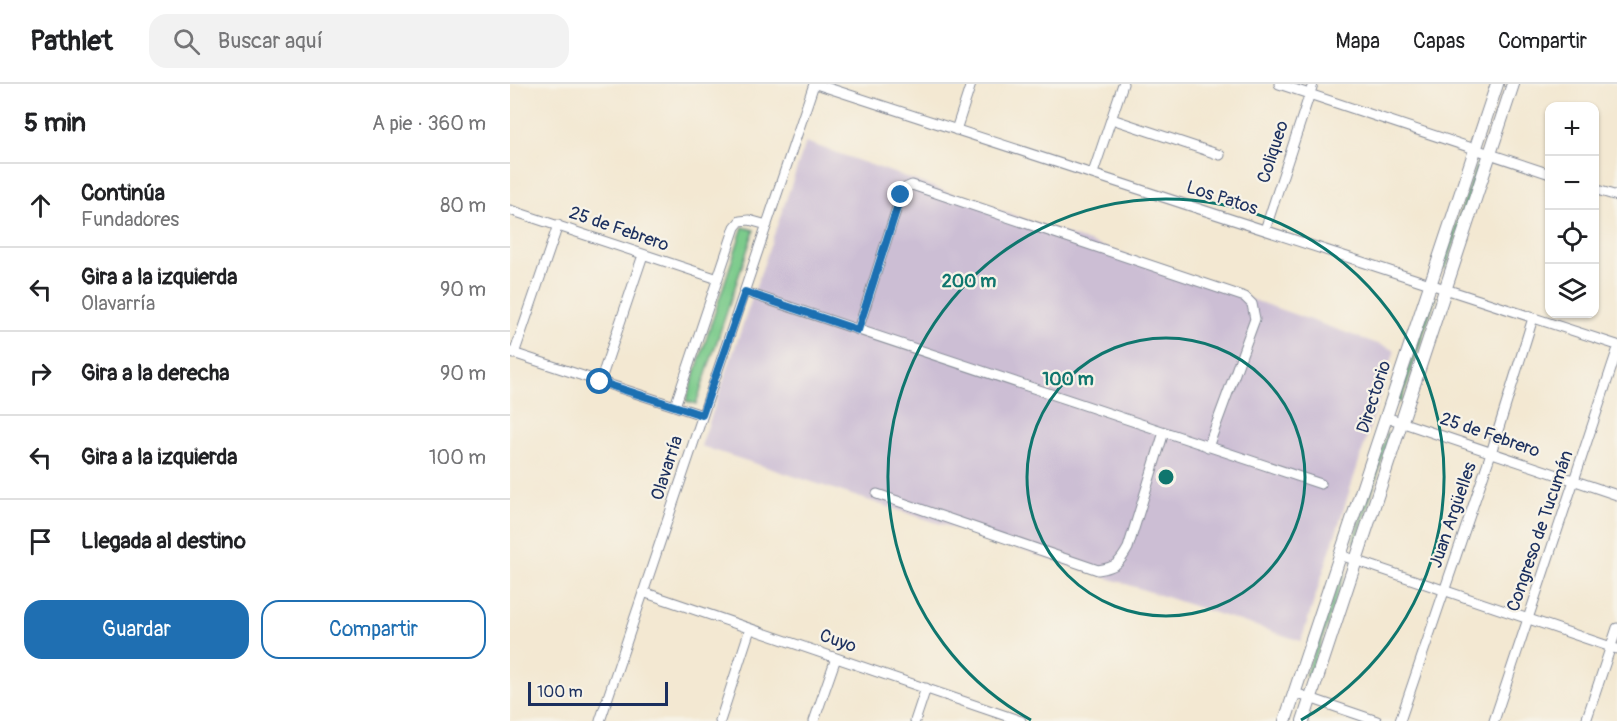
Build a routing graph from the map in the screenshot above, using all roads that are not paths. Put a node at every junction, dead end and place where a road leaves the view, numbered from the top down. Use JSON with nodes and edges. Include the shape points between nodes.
{"nodes":[{"id":1,"x":815,"y":84,"type":"edge"},
{"id":2,"x":971,"y":84,"type":"edge"},
{"id":3,"x":1123,"y":84,"type":"edge"},
{"id":4,"x":1280,"y":84,"type":"edge"},
{"id":5,"x":1497,"y":84,"type":"edge"},
{"id":6,"x":1514,"y":84,"type":"edge"},
{"id":7,"x":1311,"y":89,"type":"edge"},
{"id":8,"x":1112,"y":118,"type":"junction"},
{"id":9,"x":956,"y":130,"type":"junction"},
{"id":10,"x":1475,"y":149,"type":"junction"},
{"id":11,"x":1220,"y":154,"type":"dead end"},
{"id":12,"x":1490,"y":154,"type":"junction"},
{"id":13,"x":1545,"y":172,"type":"edge"},
{"id":14,"x":1093,"y":173,"type":"junction"},
{"id":15,"x":1599,"y":191,"type":"edge"},
{"id":16,"x":1617,"y":196,"type":"edge"},
{"id":17,"x":510,"y":210,"type":"edge"},
{"id":18,"x":558,"y":225,"type":"junction"},
{"id":19,"x":767,"y":225,"type":"junction"},
{"id":20,"x":1265,"y":230,"type":"junction"},
{"id":21,"x":643,"y":255,"type":"junction"},
{"id":22,"x":717,"y":279,"type":"junction"},
{"id":23,"x":1430,"y":283,"type":"junction"},
{"id":24,"x":1446,"y":288,"type":"junction"},
{"id":25,"x":745,"y":292,"type":"junction"},
{"id":26,"x":1533,"y":318,"type":"junction"},
{"id":27,"x":858,"y":330,"type":"junction"},
{"id":28,"x":1617,"y":345,"type":"edge"},
{"id":29,"x":1617,"y":351,"type":"edge"},
{"id":30,"x":512,"y":353,"type":"edge"},
{"id":31,"x":600,"y":382,"type":"junction"},
{"id":32,"x":675,"y":406,"type":"junction"},
{"id":33,"x":702,"y":415,"type":"junction"},
{"id":34,"x":1386,"y":417,"type":"junction"},
{"id":35,"x":1402,"y":422,"type":"junction"},
{"id":36,"x":1164,"y":432,"type":"junction"},
{"id":37,"x":1208,"y":447,"type":"junction"},
{"id":38,"x":1491,"y":453,"type":"junction"},
{"id":39,"x":1575,"y":481,"type":"junction"},
{"id":40,"x":1321,"y":484,"type":"dead end"},
{"id":41,"x":877,"y":494,"type":"dead end"},
{"id":42,"x":1617,"y":495,"type":"edge"},
{"id":43,"x":1340,"y":555,"type":"junction"},
{"id":44,"x":1356,"y":560,"type":"junction"},
{"id":45,"x":1445,"y":590,"type":"junction"},
{"id":46,"x":643,"y":592,"type":"junction"},
{"id":47,"x":1528,"y":619,"type":"junction"},
{"id":48,"x":1617,"y":628,"type":"edge"},
{"id":49,"x":750,"y":629,"type":"junction"},
{"id":50,"x":1614,"y":648,"type":"edge"},
{"id":51,"x":836,"y":658,"type":"junction"},
{"id":52,"x":926,"y":688,"type":"junction"},
{"id":53,"x":1295,"y":693,"type":"junction"},
{"id":54,"x":1310,"y":698,"type":"junction"},
{"id":55,"x":600,"y":721,"type":"edge"},
{"id":56,"x":720,"y":721,"type":"edge"},
{"id":57,"x":814,"y":721,"type":"edge"},
{"id":58,"x":915,"y":721,"type":"edge"},
{"id":59,"x":1022,"y":721,"type":"edge"},
{"id":60,"x":1286,"y":721,"type":"edge"},
{"id":61,"x":1303,"y":721,"type":"edge"},
{"id":62,"x":1377,"y":721,"type":"edge"},
{"id":63,"x":1400,"y":721,"type":"edge"},
{"id":64,"x":1494,"y":721,"type":"edge"},
{"id":65,"x":1586,"y":721,"type":"edge"}],
"edges":[{"from":1,"to":9,"type":"street","name":"Los Patos"},
{"from":1,"to":19,"type":"street","name":"Olavarría"},
{"from":2,"to":9,"type":"street"},
{"from":3,"to":8,"type":"street"},
{"from":4,"to":7,"type":"street"},
{"from":5,"to":10,"type":"main road","name":"Directorio"},
{"from":6,"to":12,"type":"main road","name":"Directorio"},
{"from":7,"to":10,"type":"street"},
{"from":7,"to":20,"type":"street","name":"Coliqueo"},
{"from":8,"to":11,"type":"street"},
{"from":8,"to":14,"type":"street"},
{"from":9,"to":14,"type":"street","name":"Los Patos"},
{"from":10,"to":12,"type":"street"},
{"from":10,"to":23,"type":"main road","name":"Directorio"},
{"from":12,"to":13,"type":"street"},
{"from":12,"to":24,"type":"main road","name":"Directorio"},
{"from":14,"to":20,"type":"street","name":"Los Patos"},
{"from":15,"to":16,"type":"street"},
{"from":17,"to":18,"type":"street","name":"25 de Febrero"},
{"from":18,"to":21,"type":"street","name":"25 de Febrero"},
{"from":18,"to":30,"type":"street"},
{"from":19,"to":22,"type":"street","via":[[740,221]]},
{"from":19,"to":25,"type":"street","name":"Olavarría"},
{"from":20,"to":23,"type":"street","name":"Los Patos"},
{"from":21,"to":22,"type":"street","name":"25 de Febrero"},
{"from":21,"to":31,"type":"street"},
{"from":22,"to":32,"type":"street"},
{"from":23,"to":24,"type":"street","name":"Los Patos"},
{"from":23,"to":34,"type":"main road","name":"Directorio"},
{"from":24,"to":26,"type":"street","name":"Los Patos"},
{"from":24,"to":35,"type":"main road","name":"Directorio"},
{"from":25,"to":27,"type":"street"},
{"from":25,"to":33,"type":"street","name":"Olavarría"},
{"from":26,"to":28,"type":"street","name":"Los Patos"},
{"from":26,"to":38,"type":"street","name":"Juan Argüelles"},
{"from":27,"to":36,"type":"street"},
{"from":27,"to":37,"type":"street","via":[[901,195],[912,185],[1245,297],[1252,304],[1255,319]]},
{"from":29,"to":39,"type":"street","name":"Congreso de Tucumán"},
{"from":30,"to":31,"type":"street"},
{"from":31,"to":32,"type":"street"},
{"from":32,"to":33,"type":"street"},
{"from":33,"to":46,"type":"street","name":"Olavarría"},
{"from":34,"to":35,"type":"street","name":"25 de Febrero"},
{"from":34,"to":43,"type":"main road","name":"Directorio"},
{"from":35,"to":38,"type":"street","name":"25 de Febrero"},
{"from":35,"to":44,"type":"main road","name":"Directorio"},
{"from":36,"to":37,"type":"street"},
{"from":36,"to":41,"type":"street","via":[[1128,548],[1113,567],[1098,570]]},
{"from":37,"to":40,"type":"street"},
{"from":38,"to":39,"type":"street","name":"25 de Febrero"},
{"from":38,"to":45,"type":"street","name":"Juan Argüelles"},
{"from":39,"to":42,"type":"street","name":"25 de Febrero"},
{"from":39,"to":47,"type":"street","name":"Congreso de Tucumán"},
{"from":43,"to":44,"type":"street"},
{"from":43,"to":53,"type":"main road","name":"Directorio"},
{"from":44,"to":45,"type":"street"},
{"from":44,"to":54,"type":"main road","name":"Directorio"},
{"from":45,"to":47,"type":"street"},
{"from":45,"to":63,"type":"street","name":"Juan Argüelles"},
{"from":46,"to":49,"type":"street","name":"Cuyo"},
{"from":46,"to":55,"type":"street","name":"Olavarría"},
{"from":47,"to":50,"type":"street"},
{"from":47,"to":64,"type":"street","name":"Congreso de Tucumán"},
{"from":48,"to":50,"type":"street"},
{"from":49,"to":51,"type":"street","name":"Cuyo"},
{"from":49,"to":56,"type":"street"},
{"from":50,"to":65,"type":"street"},
{"from":51,"to":52,"type":"street","name":"Cuyo"},
{"from":51,"to":57,"type":"street"},
{"from":52,"to":58,"type":"street"},
{"from":52,"to":59,"type":"street","name":"Cuyo"},
{"from":53,"to":54,"type":"street"},
{"from":53,"to":60,"type":"main road","name":"Directorio"},
{"from":54,"to":61,"type":"main road","name":"Directorio"},
{"from":54,"to":62,"type":"street"}]}
